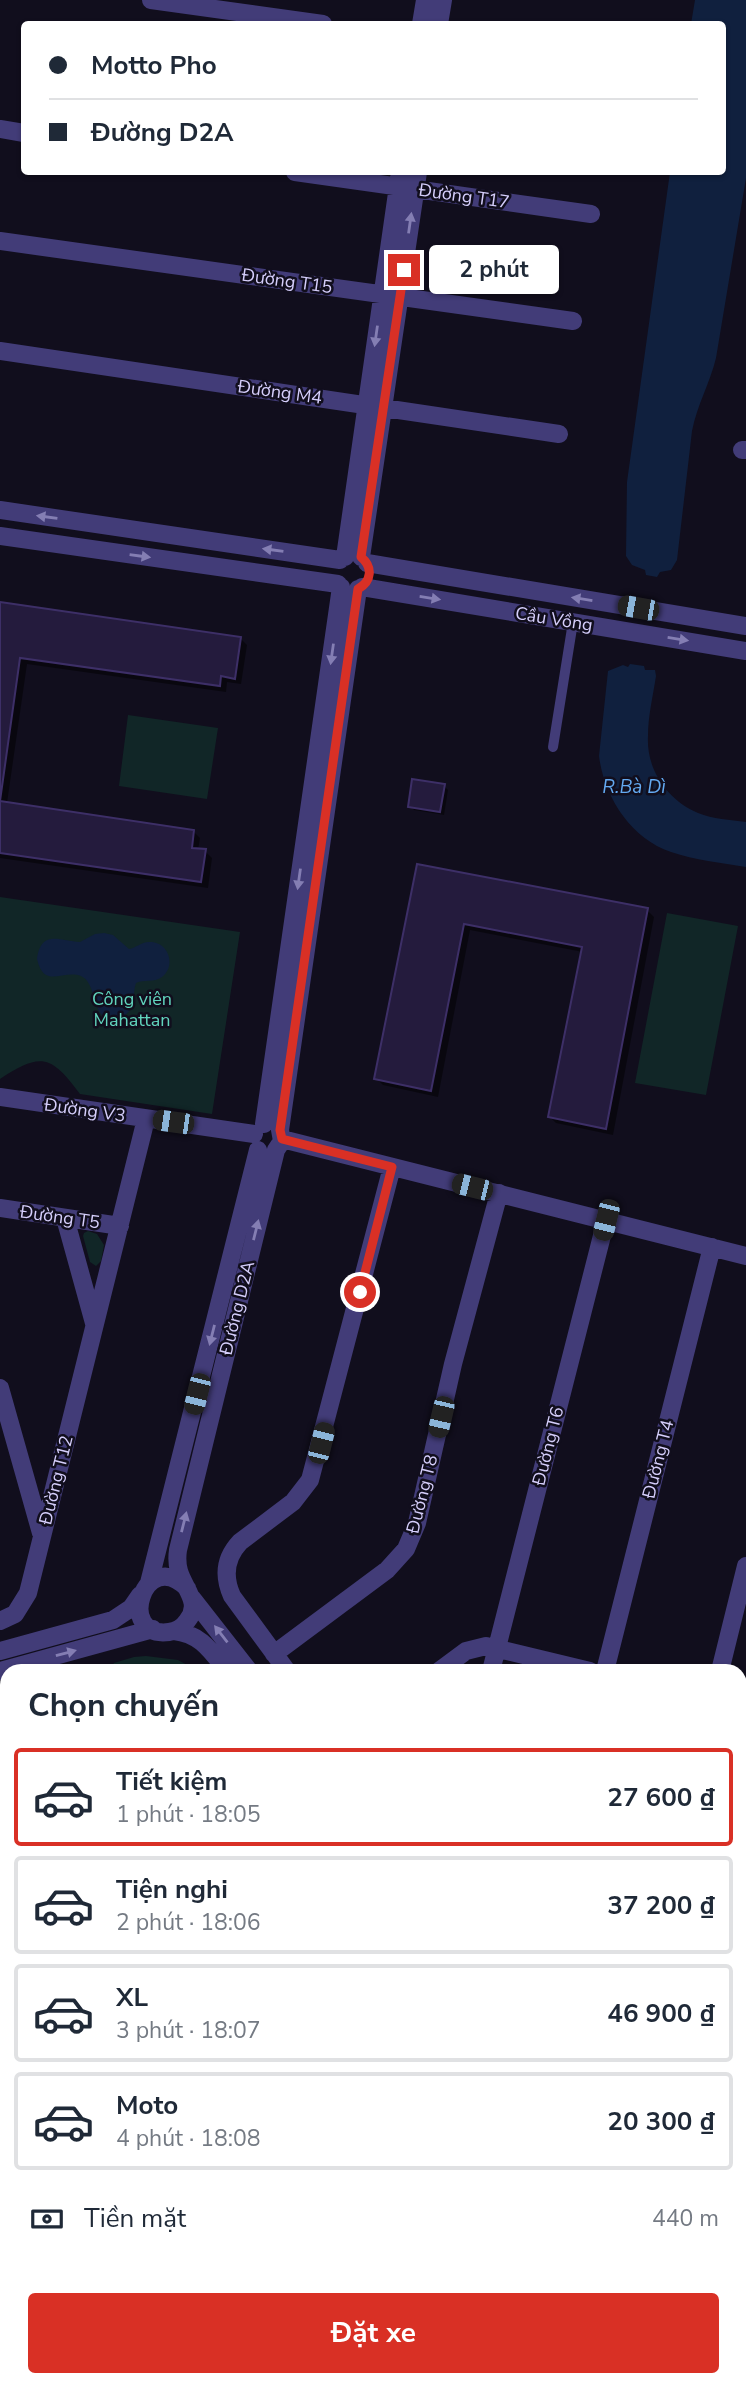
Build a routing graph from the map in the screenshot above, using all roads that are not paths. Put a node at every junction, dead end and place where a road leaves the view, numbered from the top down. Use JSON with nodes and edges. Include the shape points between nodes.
{"nodes":[{"id":1,"x":151,"y":0,"type":"edge"},
{"id":2,"x":425,"y":0,"type":"edge"},
{"id":3,"x":443,"y":0,"type":"edge"},
{"id":4,"x":302,"y":21,"type":"edge"},
{"id":5,"x":422,"y":21,"type":"edge"},
{"id":6,"x":440,"y":21,"type":"edge"},
{"id":7,"x":0,"y":129,"type":"edge"},
{"id":8,"x":21,"y":132,"type":"edge"},
{"id":9,"x":337,"y":175,"type":"edge"},
{"id":10,"x":408,"y":180,"type":"edge"},
{"id":11,"x":591,"y":214,"type":"dead end"},
{"id":12,"x":0,"y":241,"type":"edge"},
{"id":13,"x":391,"y":295,"type":"junction"},
{"id":14,"x":573,"y":320,"type":"dead end"},
{"id":15,"x":0,"y":351,"type":"edge"},
{"id":16,"x":375,"y":406,"type":"junction"},
{"id":17,"x":559,"y":434,"type":"dead end"},
{"id":18,"x":0,"y":510,"type":"edge"},
{"id":19,"x":0,"y":536,"type":"edge"},
{"id":20,"x":353,"y":559,"type":"junction"},
{"id":21,"x":350,"y":587,"type":"junction"},
{"id":22,"x":573,"y":622,"type":"junction"},
{"id":23,"x":746,"y":626,"type":"edge"},
{"id":24,"x":746,"y":651,"type":"edge"},
{"id":25,"x":553,"y":747,"type":"dead end"},
{"id":26,"x":0,"y":1097,"type":"edge"},
{"id":27,"x":146,"y":1119,"type":"junction"},
{"id":28,"x":269,"y":1138,"type":"junction"},
{"id":29,"x":392,"y":1167,"type":"junction"},
{"id":30,"x":499,"y":1194,"type":"junction"},
{"id":31,"x":0,"y":1208,"type":"edge"},
{"id":32,"x":65,"y":1218,"type":"junction"},
{"id":33,"x":606,"y":1220,"type":"junction"},
{"id":34,"x":120,"y":1226,"type":"junction"},
{"id":35,"x":712,"y":1247,"type":"junction"},
{"id":36,"x":746,"y":1256,"type":"edge"},
{"id":37,"x":94,"y":1326,"type":"junction"},
{"id":38,"x":0,"y":1388,"type":"edge"},
{"id":39,"x":42,"y":1536,"type":"junction"},
{"id":40,"x":746,"y":1566,"type":"edge"},
{"id":41,"x":144,"y":1589,"type":"junction"},
{"id":42,"x":190,"y":1593,"type":"junction"},
{"id":43,"x":0,"y":1620,"type":"edge"},
{"id":44,"x":153,"y":1629,"type":"junction"},
{"id":45,"x":174,"y":1631,"type":"junction"},
{"id":46,"x":497,"y":1647,"type":"junction"},
{"id":47,"x":0,"y":1651,"type":"edge"},
{"id":48,"x":274,"y":1654,"type":"junction"},
{"id":49,"x":26,"y":1664,"type":"edge"},
{"id":50,"x":221,"y":1664,"type":"edge"},
{"id":51,"x":244,"y":1664,"type":"edge"},
{"id":52,"x":282,"y":1664,"type":"edge"},
{"id":53,"x":449,"y":1664,"type":"edge"},
{"id":54,"x":493,"y":1664,"type":"edge"},
{"id":55,"x":563,"y":1664,"type":"edge"},
{"id":56,"x":607,"y":1664,"type":"edge"},
{"id":57,"x":722,"y":1664,"type":"edge"}],
"edges":[{"from":1,"to":4,"type":"street"},
{"from":2,"to":5,"type":"street"},
{"from":3,"to":6,"type":"street"},
{"from":7,"to":8,"type":"street"},
{"from":9,"to":10,"type":"street","name":"Đường T17"},
{"from":10,"to":11,"type":"street","name":"Đường T17"},
{"from":10,"to":13,"type":"street"},
{"from":12,"to":13,"type":"street","name":"Đường T15"},
{"from":13,"to":14,"type":"street","name":"Đường T15"},
{"from":13,"to":16,"type":"street"},
{"from":15,"to":16,"type":"street","name":"Đường M4"},
{"from":16,"to":17,"type":"street","name":"Đường M4"},
{"from":16,"to":20,"type":"street"},
{"from":20,"to":18,"type":"street","name":"Cầu Vồng","one_way":true},
{"from":19,"to":21,"type":"street","name":"Cầu Vồng","one_way":true},
{"from":20,"to":21,"type":"street","via":[[334,570]]},
{"from":20,"to":21,"type":"street","via":[[370,575]]},
{"from":23,"to":20,"type":"street","name":"Cầu Vồng","one_way":true},
{"from":21,"to":22,"type":"street","name":"Cầu Vồng","one_way":true},
{"from":21,"to":28,"type":"street","name":"Đường D2A"},
{"from":22,"to":24,"type":"street","name":"Cầu Vồng","one_way":true},
{"from":22,"to":25,"type":"lane"},
{"from":26,"to":27,"type":"street","name":"Đường V3"},
{"from":27,"to":28,"type":"street","name":"Đường V3"},
{"from":27,"to":34,"type":"street","name":"Đường T12"},
{"from":28,"to":29,"type":"street","name":"Đường V3"},
{"from":28,"to":41,"type":"street","name":"Đường D2A","one_way":true},
{"from":42,"to":28,"type":"street","name":"Đường D2A","one_way":true,"via":[[178,1568],[178,1547]]},
{"from":29,"to":30,"type":"street","name":"Đường V3"},
{"from":29,"to":48,"type":"street","via":[[310,1480],[293,1502],[240,1542],[227,1567],[232,1596]]},
{"from":30,"to":33,"type":"street","name":"Đường V3"},
{"from":30,"to":48,"type":"street","name":"Đường T8","via":[[410,1543],[387,1570]]},
{"from":31,"to":32,"type":"street","name":"Đường T5"},
{"from":32,"to":34,"type":"street","name":"Đường T5"},
{"from":32,"to":37,"type":"street","name":"Đường T12"},
{"from":33,"to":35,"type":"street","name":"Đường V3"},
{"from":33,"to":46,"type":"street","name":"Đường T6"},
{"from":34,"to":37,"type":"street","name":"Đường T12"},
{"from":35,"to":36,"type":"street","name":"Đường V3"},
{"from":35,"to":56,"type":"street","name":"Đường T4"},
{"from":37,"to":39,"type":"street","name":"Đường T12"},
{"from":38,"to":39,"type":"street"},
{"from":39,"to":43,"type":"street","name":"Đường T12","via":[[25,1601],[15,1614]]},
{"from":40,"to":57,"type":"street"},
{"from":41,"to":42,"type":"street","via":[[159,1578],[171,1578]]},
{"from":41,"to":44,"type":"street","via":[[139,1612]]},
{"from":41,"to":47,"type":"street","via":[[117,1618]]},
{"from":42,"to":45,"type":"street","via":[[191,1616]]},
{"from":51,"to":42,"type":"street","name":"Đường D2A","one_way":true},
{"from":44,"to":45,"type":"street"},
{"from":49,"to":44,"type":"street","one_way":true},
{"from":45,"to":50,"type":"street","via":[[198,1637]]},
{"from":46,"to":53,"type":"street","via":[[469,1649]]},
{"from":46,"to":54,"type":"street","name":"Đường T6"},
{"from":46,"to":55,"type":"street"},
{"from":48,"to":52,"type":"street"}]}
